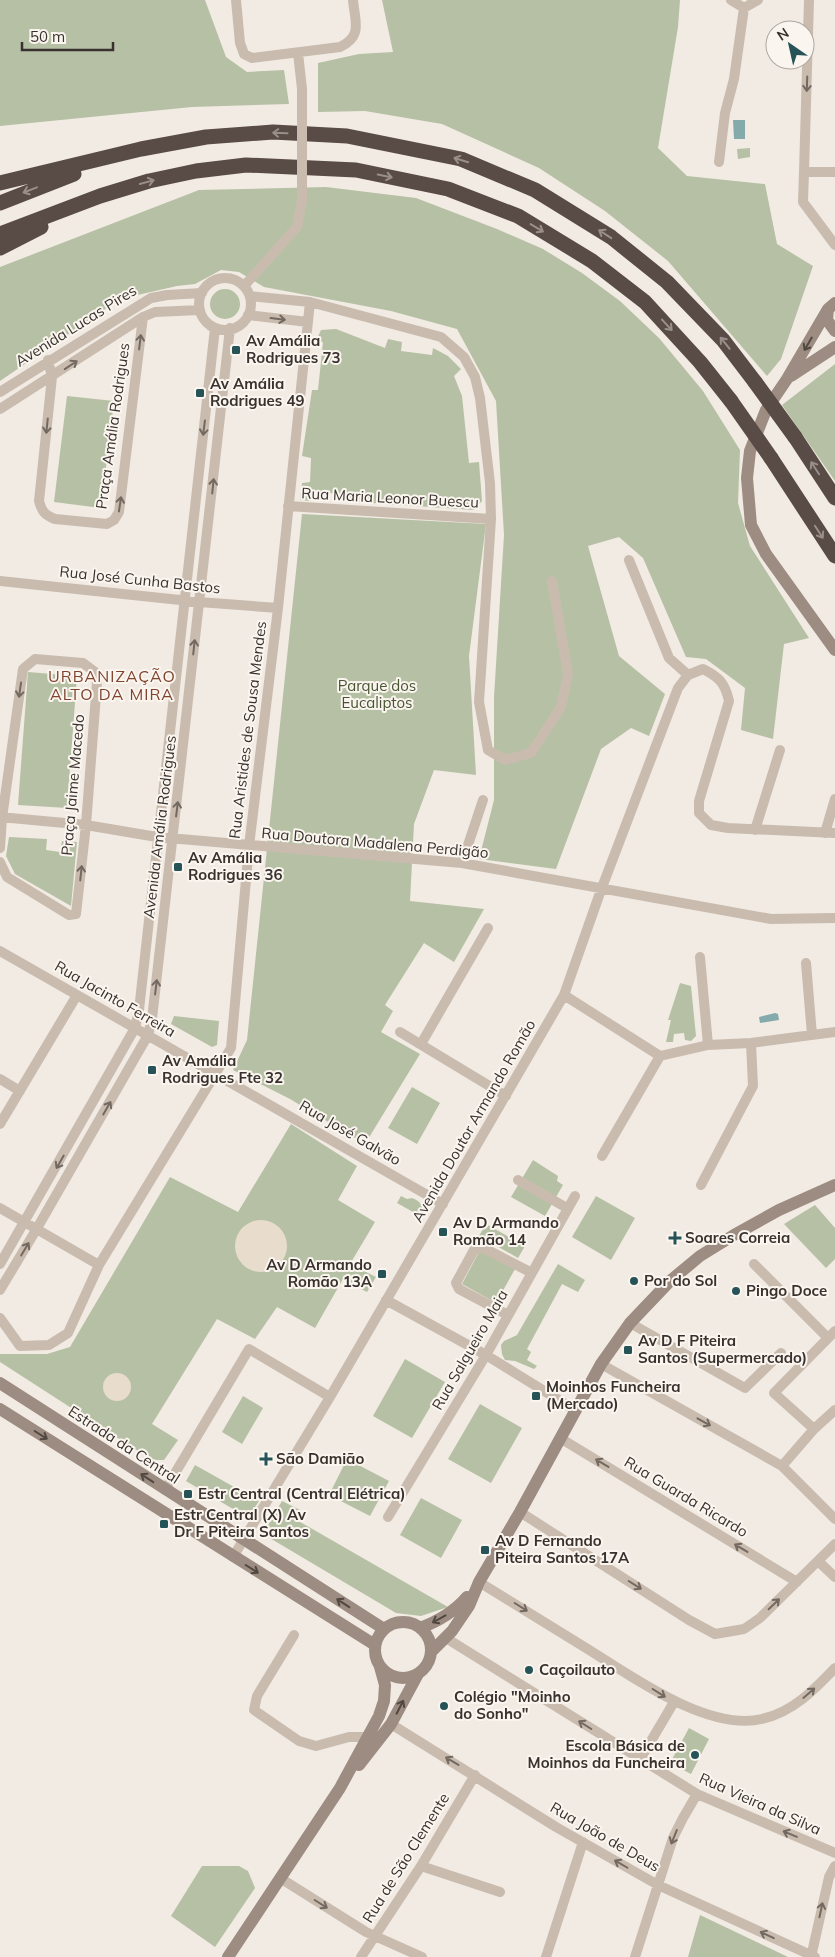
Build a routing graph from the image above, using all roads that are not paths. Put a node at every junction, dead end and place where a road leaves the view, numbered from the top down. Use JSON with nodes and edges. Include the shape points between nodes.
{"nodes":[{"id":1,"x":236,"y":0,"type":"edge"},
{"id":2,"x":353,"y":0,"type":"edge"},
{"id":3,"x":732,"y":0,"type":"edge"},
{"id":4,"x":758,"y":0,"type":"edge"},
{"id":5,"x":810,"y":0,"type":"edge"},
{"id":6,"x":744,"y":8,"type":"junction"},
{"id":7,"x":298,"y":53,"type":"junction"},
{"id":8,"x":141,"y":149,"type":"junction"},
{"id":9,"x":720,"y":162,"type":"dead end"},
{"id":10,"x":804,"y":172,"type":"junction"},
{"id":11,"x":835,"y":172,"type":"edge"},
{"id":12,"x":0,"y":183,"type":"edge"},
{"id":13,"x":100,"y":196,"type":"junction"},
{"id":14,"x":0,"y":203,"type":"edge"},
{"id":15,"x":0,"y":234,"type":"edge"},
{"id":16,"x":835,"y":245,"type":"edge"},
{"id":17,"x":0,"y":248,"type":"edge"},
{"id":18,"x":244,"y":286,"type":"junction"},
{"id":19,"x":202,"y":293,"type":"junction"},
{"id":20,"x":250,"y":296,"type":"junction"},
{"id":21,"x":310,"y":302,"type":"junction"},
{"id":22,"x":832,"y":306,"type":"edge"},
{"id":23,"x":200,"y":310,"type":"junction"},
{"id":24,"x":248,"y":315,"type":"junction"},
{"id":25,"x":144,"y":317,"type":"junction"},
{"id":26,"x":308,"y":322,"type":"junction"},
{"id":27,"x":215,"y":328,"type":"junction"},
{"id":28,"x":230,"y":328,"type":"junction"},
{"id":29,"x":835,"y":331,"type":"edge"},
{"id":30,"x":835,"y":347,"type":"edge"},
{"id":31,"x":48,"y":360,"type":"junction"},
{"id":32,"x":52,"y":377,"type":"junction"},
{"id":33,"x":787,"y":379,"type":"junction"},
{"id":34,"x":0,"y":392,"type":"edge"},
{"id":35,"x":0,"y":410,"type":"edge"},
{"id":36,"x":835,"y":498,"type":"edge"},
{"id":37,"x":288,"y":506,"type":"junction"},
{"id":38,"x":491,"y":518,"type":"junction"},
{"id":39,"x":835,"y":556,"type":"edge"},
{"id":40,"x":628,"y":560,"type":"dead end"},
{"id":41,"x":0,"y":580,"type":"edge"},
{"id":42,"x":552,"y":581,"type":"dead end"},
{"id":43,"x":184,"y":600,"type":"junction"},
{"id":44,"x":199,"y":602,"type":"junction"},
{"id":45,"x":278,"y":608,"type":"junction"},
{"id":46,"x":835,"y":650,"type":"edge"},
{"id":47,"x":688,"y":675,"type":"junction"},
{"id":48,"x":780,"y":750,"type":"dead end"},
{"id":49,"x":835,"y":799,"type":"edge"},
{"id":50,"x":483,"y":800,"type":"dead end"},
{"id":51,"x":1,"y":818,"type":"edge"},
{"id":52,"x":86,"y":825,"type":"junction"},
{"id":53,"x":755,"y":830,"type":"junction"},
{"id":54,"x":830,"y":833,"type":"edge"},
{"id":55,"x":157,"y":837,"type":"junction"},
{"id":56,"x":174,"y":839,"type":"junction"},
{"id":57,"x":249,"y":846,"type":"junction"},
{"id":58,"x":0,"y":848,"type":"edge"},
{"id":59,"x":0,"y":862,"type":"edge"},
{"id":60,"x":462,"y":863,"type":"junction"},
{"id":61,"x":601,"y":890,"type":"junction"},
{"id":62,"x":835,"y":918,"type":"edge"},
{"id":63,"x":488,"y":928,"type":"dead end"},
{"id":64,"x":0,"y":951,"type":"edge"},
{"id":65,"x":700,"y":956,"type":"dead end"},
{"id":66,"x":806,"y":963,"type":"dead end"},
{"id":67,"x":77,"y":995,"type":"junction"},
{"id":68,"x":564,"y":995,"type":"junction"},
{"id":69,"x":135,"y":1028,"type":"junction"},
{"id":70,"x":400,"y":1032,"type":"dead end"},
{"id":71,"x":835,"y":1032,"type":"edge"},
{"id":72,"x":148,"y":1035,"type":"junction"},
{"id":73,"x":812,"y":1035,"type":"junction"},
{"id":74,"x":751,"y":1043,"type":"junction"},
{"id":75,"x":421,"y":1044,"type":"junction"},
{"id":76,"x":708,"y":1044,"type":"junction"},
{"id":77,"x":660,"y":1056,"type":"junction"},
{"id":78,"x":215,"y":1074,"type":"junction"},
{"id":79,"x":0,"y":1079,"type":"edge"},
{"id":80,"x":20,"y":1091,"type":"junction"},
{"id":81,"x":506,"y":1096,"type":"junction"},
{"id":82,"x":0,"y":1124,"type":"edge"},
{"id":83,"x":602,"y":1156,"type":"dead end"},
{"id":84,"x":518,"y":1180,"type":"dead end"},
{"id":85,"x":835,"y":1184,"type":"edge"},
{"id":86,"x":701,"y":1185,"type":"dead end"},
{"id":87,"x":575,"y":1196,"type":"dead end"},
{"id":88,"x":443,"y":1204,"type":"junction"},
{"id":89,"x":0,"y":1208,"type":"edge"},
{"id":90,"x":568,"y":1208,"type":"junction"},
{"id":91,"x":25,"y":1224,"type":"junction"},
{"id":92,"x":36,"y":1230,"type":"junction"},
{"id":93,"x":0,"y":1264,"type":"edge"},
{"id":94,"x":754,"y":1264,"type":"dead end"},
{"id":95,"x":98,"y":1265,"type":"junction"},
{"id":96,"x":532,"y":1273,"type":"junction"},
{"id":97,"x":0,"y":1290,"type":"edge"},
{"id":98,"x":386,"y":1300,"type":"junction"},
{"id":99,"x":508,"y":1315,"type":"junction"},
{"id":100,"x":0,"y":1318,"type":"edge"},
{"id":101,"x":630,"y":1323,"type":"junction"},
{"id":102,"x":832,"y":1334,"type":"edge"},
{"id":103,"x":781,"y":1354,"type":"dead end"},
{"id":104,"x":486,"y":1355,"type":"junction"},
{"id":105,"x":601,"y":1364,"type":"junction"},
{"id":106,"x":0,"y":1383,"type":"edge"},
{"id":107,"x":330,"y":1397,"type":"junction"},
{"id":108,"x":0,"y":1409,"type":"edge"},
{"id":109,"x":575,"y":1410,"type":"junction"},
{"id":110,"x":835,"y":1410,"type":"edge"},
{"id":111,"x":814,"y":1429,"type":"junction"},
{"id":112,"x":560,"y":1438,"type":"junction"},
{"id":113,"x":782,"y":1466,"type":"junction"},
{"id":114,"x":165,"y":1490,"type":"junction"},
{"id":115,"x":520,"y":1512,"type":"junction"},
{"id":116,"x":388,"y":1517,"type":"dead end"},
{"id":117,"x":835,"y":1519,"type":"edge"},
{"id":118,"x":244,"y":1540,"type":"junction"},
{"id":119,"x":835,"y":1544,"type":"edge"},
{"id":120,"x":233,"y":1557,"type":"junction"},
{"id":121,"x":818,"y":1560,"type":"junction"},
{"id":122,"x":835,"y":1577,"type":"edge"},
{"id":123,"x":479,"y":1582,"type":"junction"},
{"id":124,"x":797,"y":1582,"type":"junction"},
{"id":125,"x":420,"y":1628,"type":"junction"},
{"id":126,"x":384,"y":1630,"type":"junction"},
{"id":127,"x":294,"y":1635,"type":"dead end"},
{"id":128,"x":446,"y":1638,"type":"junction"},
{"id":129,"x":375,"y":1645,"type":"junction"},
{"id":130,"x":431,"y":1652,"type":"junction"},
{"id":131,"x":380,"y":1667,"type":"junction"},
{"id":132,"x":835,"y":1668,"type":"edge"},
{"id":133,"x":418,"y":1674,"type":"junction"},
{"id":134,"x":674,"y":1702,"type":"junction"},
{"id":135,"x":391,"y":1724,"type":"junction"},
{"id":136,"x":368,"y":1737,"type":"junction"},
{"id":137,"x":641,"y":1758,"type":"junction"},
{"id":138,"x":475,"y":1775,"type":"junction"},
{"id":139,"x":340,"y":1788,"type":"junction"},
{"id":140,"x":697,"y":1794,"type":"junction"},
{"id":141,"x":583,"y":1842,"type":"junction"},
{"id":142,"x":835,"y":1853,"type":"edge"},
{"id":143,"x":421,"y":1866,"type":"junction"},
{"id":144,"x":835,"y":1866,"type":"edge"},
{"id":145,"x":280,"y":1878,"type":"junction"},
{"id":146,"x":658,"y":1885,"type":"junction"},
{"id":147,"x":500,"y":1892,"type":"dead end"},
{"id":148,"x":376,"y":1936,"type":"junction"},
{"id":149,"x":812,"y":1956,"type":"edge"},
{"id":150,"x":228,"y":1957,"type":"edge"},
{"id":151,"x":362,"y":1957,"type":"edge"},
{"id":152,"x":422,"y":1957,"type":"edge"},
{"id":153,"x":546,"y":1957,"type":"edge"},
{"id":154,"x":636,"y":1957,"type":"edge"}],
"edges":[{"from":1,"to":7,"type":"street","via":[[244,54],[252,58]]},
{"from":2,"to":7,"type":"street","via":[[356,32],[350,42],[340,47]]},
{"from":3,"to":6,"type":"street"},
{"from":4,"to":6,"type":"street"},
{"from":5,"to":10,"type":"street","one_way":true},
{"from":6,"to":9,"type":"street","via":[[734,79],[724,112]]},
{"from":7,"to":18,"type":"street","bridge":true,"via":[[302,89],[302,200],[296,227]]},
{"from":8,"to":12,"type":"highway"},
{"from":8,"to":14,"type":"highway","one_way":true},
{"from":36,"to":8,"type":"highway","one_way":true,"bridge":true,"via":[[795,437],[723,340],[667,282],[610,237],[535,190],[461,159],[346,136],[273,132],[206,137]]},
{"from":10,"to":11,"type":"street"},
{"from":10,"to":16,"type":"street","via":[[803,202]]},
{"from":13,"to":15,"type":"highway"},
{"from":13,"to":17,"type":"highway"},
{"from":13,"to":39,"type":"highway","one_way":true,"bridge":true,"via":[[196,171],[246,165],[356,170],[448,189],[518,216],[592,261],[645,302],[731,401]]},
{"from":18,"to":19,"type":"street","via":[[221,278],[213,281]]},
{"from":18,"to":20,"type":"street"},
{"from":19,"to":23,"type":"street"},
{"from":19,"to":31,"type":"street","name":"Avenida Lucas Pires","via":[[152,298]]},
{"from":20,"to":21,"type":"street"},
{"from":20,"to":24,"type":"street"},
{"from":21,"to":26,"type":"street","name":"Rua Aristides de Sousa Mendes"},
{"from":21,"to":38,"type":"street","via":[[441,338],[464,357],[475,377],[480,398]]},
{"from":22,"to":29,"type":"street","via":[[827,320]]},
{"from":22,"to":33,"type":"street","one_way":true},
{"from":23,"to":25,"type":"street","name":"Avenida Lucas Pires","via":[[155,312]]},
{"from":23,"to":27,"type":"street"},
{"from":24,"to":26,"type":"street","one_way":true},
{"from":24,"to":28,"type":"street","via":[[240,324]]},
{"from":32,"to":25,"type":"street","name":"Avenida Lucas Pires","one_way":true},
{"from":32,"to":25,"type":"street","name":"Praça Amália Rodrigues","one_way":true,"via":[[39,501],[42,511],[55,519],[107,524],[119,512]]},
{"from":26,"to":37,"type":"street","name":"Rua Aristides de Sousa Mendes"},
{"from":27,"to":28,"type":"street"},
{"from":27,"to":43,"type":"street","name":"Avenida Amália Rodrigues","one_way":true},
{"from":44,"to":28,"type":"street","name":"Avenida Amália Rodrigues","one_way":true},
{"from":30,"to":33,"type":"street"},
{"from":31,"to":32,"type":"street","name":"Praça Amália Rodrigues"},
{"from":31,"to":34,"type":"street","name":"Avenida Lucas Pires"},
{"from":32,"to":35,"type":"street","name":"Avenida Lucas Pires"},
{"from":33,"to":46,"type":"street","via":[[766,410],[750,451],[747,478],[752,526],[766,554]]},
{"from":37,"to":38,"type":"street","name":"Rua Maria Leonor Buescu"},
{"from":37,"to":45,"type":"street","name":"Rua Aristides de Sousa Mendes"},
{"from":38,"to":42,"type":"street","via":[[479,702],[488,750],[505,760],[531,753],[561,707],[568,674]]},
{"from":40,"to":47,"type":"street","via":[[669,658]]},
{"from":41,"to":43,"type":"street","name":"Rua José Cunha Bastos"},
{"from":43,"to":44,"type":"street","name":"Rua José Cunha Bastos"},
{"from":43,"to":55,"type":"street","name":"Avenida Amália Rodrigues"},
{"from":44,"to":45,"type":"street","name":"Rua José Cunha Bastos"},
{"from":56,"to":44,"type":"street","name":"Avenida Amália Rodrigues","one_way":true},
{"from":45,"to":57,"type":"street","name":"Rua Aristides de Sousa Mendes"},
{"from":47,"to":53,"type":"street","via":[[703,669],[715,676],[726,688],[729,701],[699,801],[699,813],[711,825]]},
{"from":47,"to":61,"type":"street","name":"Avenida Doutor Armando Romão","via":[[678,688]]},
{"from":48,"to":53,"type":"street"},
{"from":49,"to":54,"type":"street"},
{"from":50,"to":60,"type":"street"},
{"from":51,"to":52,"type":"street","name":"Rua Doutora Madalena Perdigão"},
{"from":52,"to":51,"type":"street","name":"Praça Jaime Macedo","one_way":true,"via":[[97,682],[95,672],[83,663],[35,659],[23,669]]},
{"from":51,"to":58,"type":"street","name":"Praça Jaime Macedo"},
{"from":52,"to":55,"type":"street","name":"Rua Doutora Madalena Perdigão"},
{"from":59,"to":52,"type":"street","name":"Praça Jaime Macedo","one_way":true,"via":[[7,877],[69,915],[76,914]]},
{"from":53,"to":54,"type":"street"},
{"from":55,"to":56,"type":"street","name":"Rua Doutora Madalena Perdigão"},
{"from":55,"to":69,"type":"street","name":"Avenida Amália Rodrigues"},
{"from":56,"to":57,"type":"street","name":"Rua Doutora Madalena Perdigão"},
{"from":72,"to":56,"type":"street","name":"Avenida Amália Rodrigues","one_way":true},
{"from":57,"to":60,"type":"street","name":"Rua Doutora Madalena Perdigão"},
{"from":57,"to":78,"type":"street","name":"Rua Aristides de Sousa Mendes","via":[[231,1048]]},
{"from":60,"to":61,"type":"street","name":"Rua Doutora Madalena Perdigão"},
{"from":61,"to":62,"type":"street","name":"Rua Doutora Madalena Perdigão","via":[[771,920]]},
{"from":61,"to":68,"type":"street","name":"Avenida Doutor Armando Romão"},
{"from":63,"to":75,"type":"street"},
{"from":64,"to":67,"type":"street","name":"Rua Jacinto Ferreira"},
{"from":65,"to":76,"type":"street"},
{"from":66,"to":73,"type":"street"},
{"from":67,"to":69,"type":"street","name":"Rua Jacinto Ferreira"},
{"from":67,"to":80,"type":"street"},
{"from":68,"to":77,"type":"street"},
{"from":68,"to":81,"type":"street","name":"Avenida Doutor Armando Romão"},
{"from":69,"to":72,"type":"street","name":"Rua Jacinto Ferreira"},
{"from":69,"to":91,"type":"street","name":"Avenida Amália Rodrigues","one_way":true},
{"from":70,"to":75,"type":"street"},
{"from":71,"to":73,"type":"street"},
{"from":72,"to":78,"type":"street","name":"Rua Jacinto Ferreira"},
{"from":92,"to":72,"type":"street","name":"Avenida Amália Rodrigues","one_way":true},
{"from":73,"to":74,"type":"street"},
{"from":74,"to":76,"type":"street"},
{"from":74,"to":86,"type":"street","via":[[753,1086]]},
{"from":75,"to":81,"type":"street"},
{"from":76,"to":77,"type":"street"},
{"from":77,"to":83,"type":"street"},
{"from":78,"to":88,"type":"street","name":"Rua José Galvão"},
{"from":78,"to":95,"type":"street","name":"Rua Aristides de Sousa Mendes"},
{"from":79,"to":80,"type":"street"},
{"from":80,"to":82,"type":"street"},
{"from":81,"to":88,"type":"street","name":"Avenida Doutor Armando Romão"},
{"from":84,"to":90,"type":"street"},
{"from":85,"to":101,"type":"street","via":[[779,1210],[700,1256],[670,1281]]},
{"from":87,"to":90,"type":"street","name":"Rua Salgueiro Maia"},
{"from":88,"to":98,"type":"street","name":"Avenida Doutor Armando Romão"},
{"from":89,"to":91,"type":"street"},
{"from":90,"to":96,"type":"street","name":"Rua Salgueiro Maia"},
{"from":91,"to":92,"type":"street"},
{"from":91,"to":93,"type":"street","name":"Avenida Amália Rodrigues"},
{"from":92,"to":95,"type":"street"},
{"from":97,"to":92,"type":"street","name":"Avenida Amália Rodrigues","one_way":true},
{"from":94,"to":102,"type":"street"},
{"from":95,"to":100,"type":"street","name":"Rua Aristides de Sousa Mendes","via":[[68,1333],[49,1345],[20,1346]]},
{"from":96,"to":99,"type":"street","name":"Rua Salgueiro Maia"},
{"from":96,"to":99,"type":"street","via":[[482,1247],[474,1250],[456,1283],[459,1289]]},
{"from":98,"to":104,"type":"street"},
{"from":98,"to":107,"type":"street","name":"Avenida Doutor Armando Romão"},
{"from":99,"to":104,"type":"street","name":"Rua Salgueiro Maia"},
{"from":101,"to":103,"type":"street","via":[[746,1388]]},
{"from":101,"to":105,"type":"street"},
{"from":102,"to":111,"type":"street","via":[[774,1393]]},
{"from":104,"to":109,"type":"street"},
{"from":104,"to":116,"type":"street","name":"Rua Salgueiro Maia"},
{"from":105,"to":109,"type":"street"},
{"from":105,"to":113,"type":"street","one_way":true},
{"from":114,"to":106,"type":"street","name":"Estrada da Central","one_way":true},
{"from":107,"to":114,"type":"street","via":[[248,1350]]},
{"from":107,"to":118,"type":"street","name":"Avenida Doutor Armando Romão"},
{"from":108,"to":120,"type":"street","one_way":true},
{"from":109,"to":112,"type":"street"},
{"from":110,"to":111,"type":"street"},
{"from":111,"to":113,"type":"street"},
{"from":112,"to":115,"type":"street"},
{"from":124,"to":112,"type":"street","name":"Rua Guarda Ricardo","one_way":true},
{"from":113,"to":117,"type":"street"},
{"from":114,"to":118,"type":"street","name":"Estrada da Central"},
{"from":115,"to":123,"type":"street"},
{"from":115,"to":124,"type":"street","one_way":true,"via":[[715,1634],[744,1630]]},
{"from":118,"to":120,"type":"street","name":"Avenida Doutor Armando Romão"},
{"from":126,"to":118,"type":"street","name":"Estrada da Central","one_way":true},
{"from":119,"to":121,"type":"street"},
{"from":120,"to":129,"type":"street","one_way":true},
{"from":121,"to":122,"type":"street"},
{"from":121,"to":124,"type":"street"},
{"from":123,"to":125,"type":"street","one_way":true,"via":[[457,1609]]},
{"from":123,"to":128,"type":"street","via":[[469,1606]]},
{"from":123,"to":134,"type":"street","one_way":true},
{"from":125,"to":126,"type":"street","via":[[402,1622]]},
{"from":125,"to":130,"type":"street","via":[[428,1639]]},
{"from":126,"to":129,"type":"street"},
{"from":127,"to":136,"type":"street","via":[[257,1696],[254,1710],[299,1741],[316,1746],[349,1737]]},
{"from":128,"to":130,"type":"street"},
{"from":137,"to":128,"type":"street","name":"Rua Vieira da Silva","one_way":true},
{"from":129,"to":131,"type":"street","via":[[375,1657]]},
{"from":130,"to":133,"type":"street"},
{"from":131,"to":133,"type":"street","via":[[398,1678]]},
{"from":131,"to":136,"type":"street","via":[[385,1685],[384,1700]]},
{"from":134,"to":132,"type":"street","one_way":true,"via":[[706,1714],[740,1721],[761,1720],[796,1704]]},
{"from":135,"to":133,"type":"street","one_way":true},
{"from":134,"to":137,"type":"street"},
{"from":138,"to":135,"type":"street","name":"Rua João de Deus","one_way":true},
{"from":135,"to":139,"type":"street"},
{"from":136,"to":139,"type":"street"},
{"from":137,"to":140,"type":"street","name":"Rua Vieira da Silva"},
{"from":138,"to":141,"type":"street","name":"Rua João de Deus"},
{"from":138,"to":143,"type":"street","name":"Rua de São Clemente"},
{"from":139,"to":145,"type":"street"},
{"from":142,"to":140,"type":"street","name":"Rua Vieira da Silva","one_way":true},
{"from":140,"to":146,"type":"street","one_way":true,"via":[[673,1838]]},
{"from":146,"to":141,"type":"street","name":"Rua João de Deus","one_way":true},
{"from":141,"to":153,"type":"street"},
{"from":143,"to":147,"type":"street"},
{"from":143,"to":148,"type":"street","name":"Rua de São Clemente"},
{"from":149,"to":144,"type":"street","one_way":true,"via":[[829,1877]]},
{"from":145,"to":148,"type":"street","one_way":true},
{"from":145,"to":150,"type":"street"},
{"from":149,"to":146,"type":"street","name":"Rua João de Deus","one_way":true},
{"from":146,"to":154,"type":"street"},
{"from":148,"to":151,"type":"street","name":"Rua de São Clemente"},
{"from":148,"to":152,"type":"street"}]}
